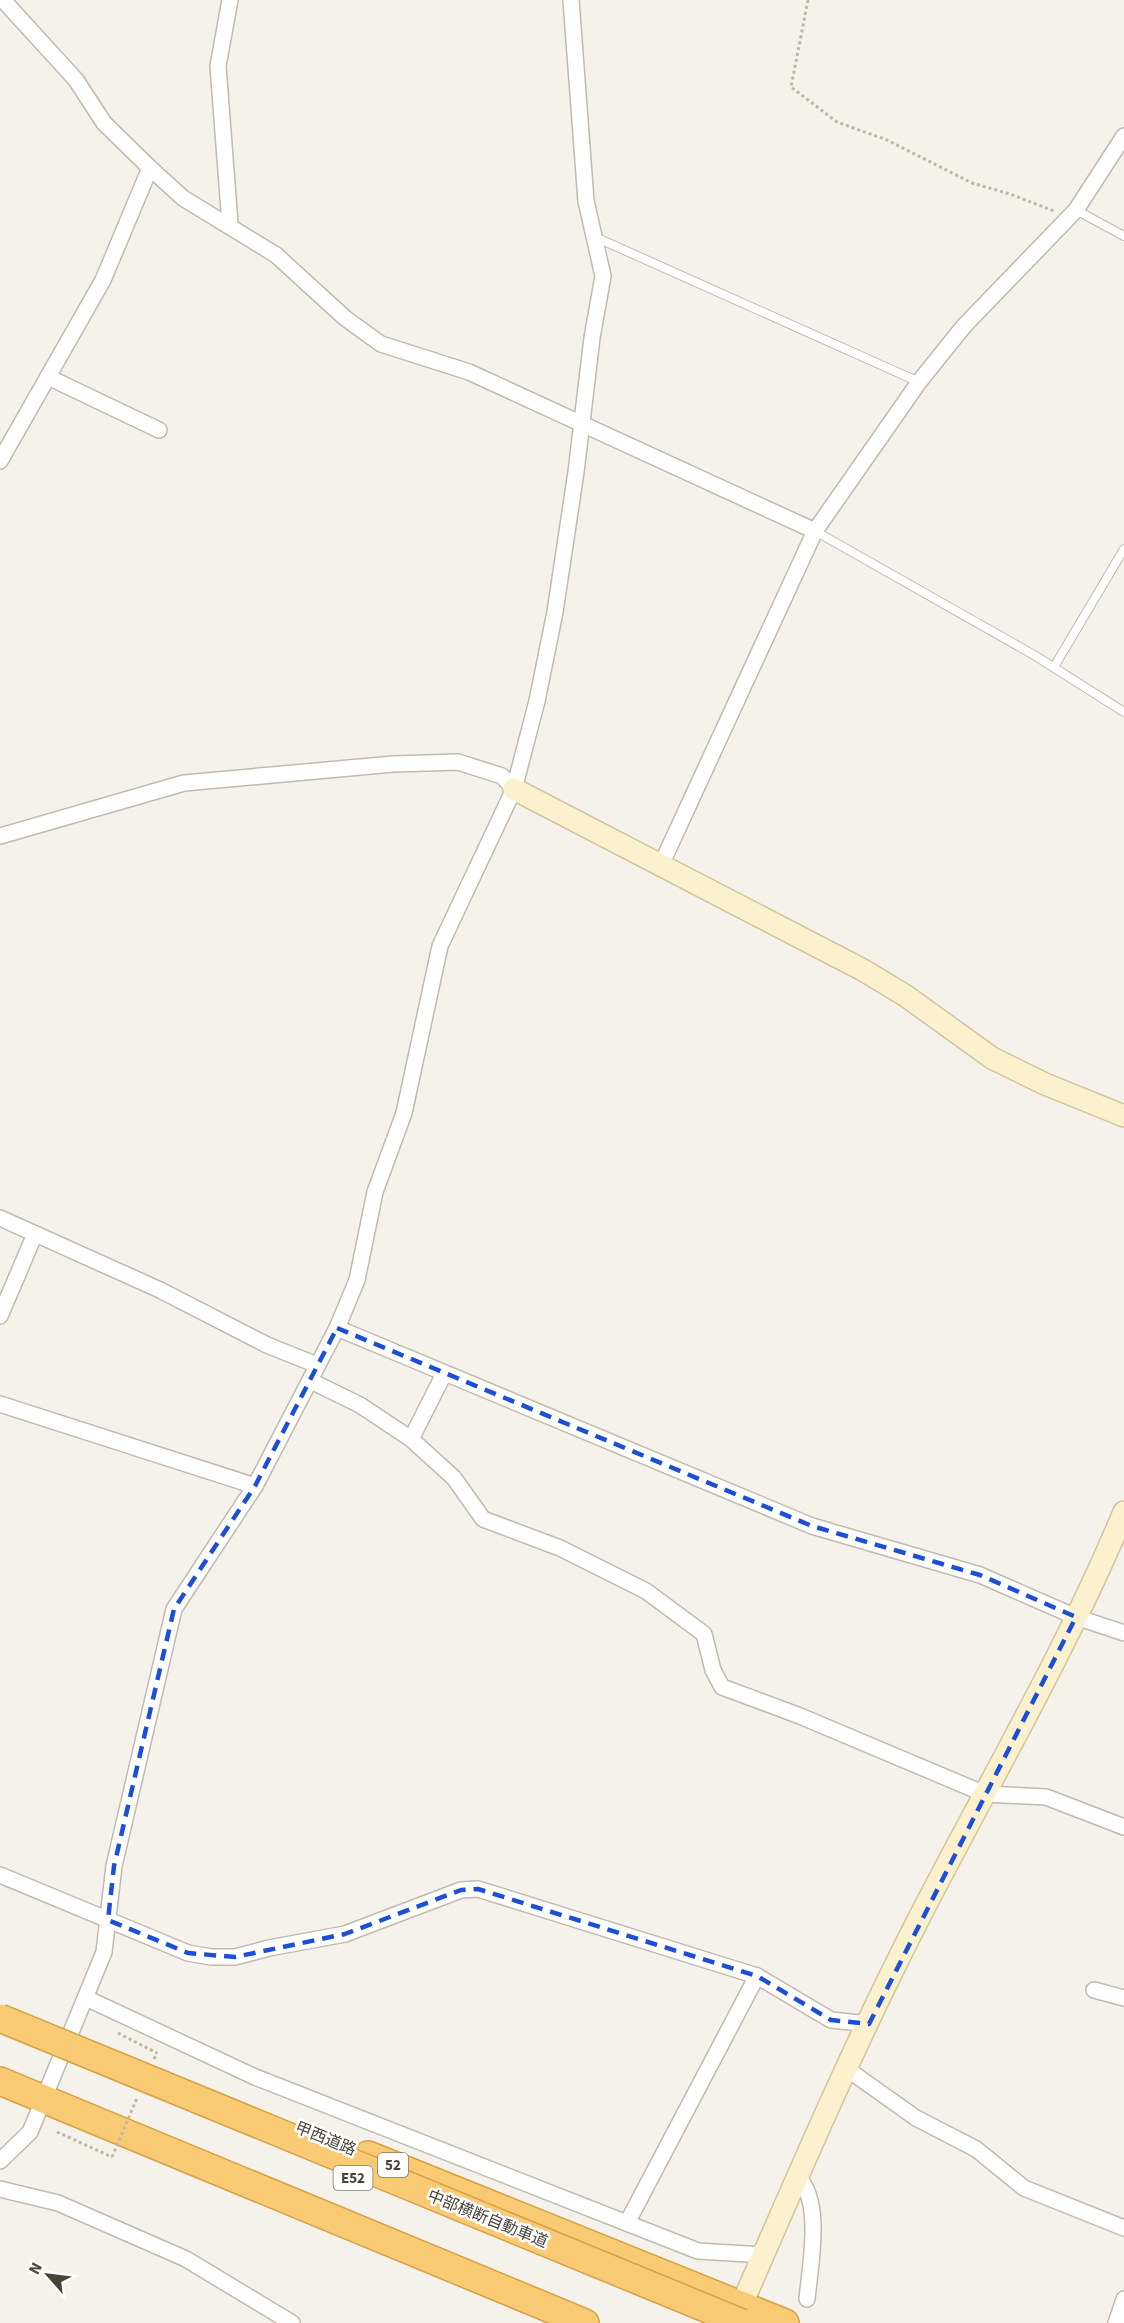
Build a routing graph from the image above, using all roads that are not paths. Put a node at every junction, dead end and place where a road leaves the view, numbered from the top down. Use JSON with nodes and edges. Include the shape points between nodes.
{"nodes":[{"id":1,"x":3,"y":0,"type":"edge"},
{"id":2,"x":230,"y":0,"type":"edge"},
{"id":3,"x":571,"y":0,"type":"edge"},
{"id":4,"x":1124,"y":136,"type":"edge"},
{"id":5,"x":150,"y":168,"type":"junction"},
{"id":6,"x":1073,"y":214,"type":"junction"},
{"id":7,"x":230,"y":224,"type":"junction"},
{"id":8,"x":594,"y":236,"type":"junction"},
{"id":9,"x":1124,"y":236,"type":"edge"},
{"id":10,"x":48,"y":377,"type":"junction"},
{"id":11,"x":919,"y":382,"type":"junction"},
{"id":12,"x":582,"y":423,"type":"junction"},
{"id":13,"x":159,"y":430,"type":"dead end"},
{"id":14,"x":0,"y":461,"type":"edge"},
{"id":15,"x":815,"y":531,"type":"junction"},
{"id":16,"x":1124,"y":549,"type":"edge"},
{"id":17,"x":1054,"y":667,"type":"junction"},
{"id":18,"x":1124,"y":712,"type":"edge"},
{"id":19,"x":514,"y":789,"type":"junction"},
{"id":20,"x":0,"y":836,"type":"edge"},
{"id":21,"x":661,"y":865,"type":"junction"},
{"id":22,"x":1124,"y":1116,"type":"edge"},
{"id":23,"x":0,"y":1218,"type":"edge"},
{"id":24,"x":35,"y":1233,"type":"junction"},
{"id":25,"x":0,"y":1316,"type":"edge"},
{"id":26,"x":337,"y":1328,"type":"junction"},
{"id":27,"x":317,"y":1365,"type":"junction"},
{"id":28,"x":444,"y":1374,"type":"junction"},
{"id":29,"x":311,"y":1381,"type":"junction"},
{"id":30,"x":0,"y":1404,"type":"edge"},
{"id":31,"x":411,"y":1438,"type":"junction"},
{"id":32,"x":255,"y":1486,"type":"junction"},
{"id":33,"x":1124,"y":1512,"type":"edge"},
{"id":34,"x":1076,"y":1617,"type":"junction"},
{"id":35,"x":1124,"y":1633,"type":"edge"},
{"id":36,"x":985,"y":1794,"type":"junction"},
{"id":37,"x":1124,"y":1827,"type":"edge"},
{"id":38,"x":0,"y":1875,"type":"edge"},
{"id":39,"x":108,"y":1920,"type":"junction"},
{"id":40,"x":757,"y":1976,"type":"junction"},
{"id":41,"x":1094,"y":1990,"type":"dead end"},
{"id":42,"x":86,"y":1998,"type":"junction"},
{"id":43,"x":1124,"y":1998,"type":"edge"},
{"id":44,"x":0,"y":2006,"type":"edge"},
{"id":45,"x":0,"y":2018,"type":"edge"},
{"id":46,"x":869,"y":2024,"type":"junction"},
{"id":47,"x":0,"y":2032,"type":"edge"},
{"id":48,"x":69,"y":2035,"type":"junction"},
{"id":49,"x":847,"y":2069,"type":"junction"},
{"id":50,"x":0,"y":2081,"type":"edge"},
{"id":51,"x":45,"y":2099,"type":"junction"},
{"id":52,"x":0,"y":2161,"type":"edge"},
{"id":53,"x":798,"y":2177,"type":"junction"},
{"id":54,"x":0,"y":2189,"type":"edge"},
{"id":55,"x":627,"y":2223,"type":"junction"},
{"id":56,"x":1124,"y":2228,"type":"edge"},
{"id":57,"x":764,"y":2255,"type":"junction"},
{"id":58,"x":1124,"y":2299,"type":"edge"},
{"id":59,"x":807,"y":2300,"type":"dead end"},
{"id":60,"x":739,"y":2317,"type":"edge"},
{"id":61,"x":292,"y":2323,"type":"edge"},
{"id":62,"x":585,"y":2323,"type":"edge"},
{"id":63,"x":705,"y":2323,"type":"edge"},
{"id":64,"x":785,"y":2323,"type":"edge"},
{"id":65,"x":1116,"y":2323,"type":"edge"}],
"edges":[{"from":1,"to":5,"type":"street","via":[[76,80],[104,123]]},
{"from":2,"to":7,"type":"street","via":[[218,66]]},
{"from":3,"to":8,"type":"street","via":[[586,201]]},
{"from":4,"to":6,"type":"street"},
{"from":5,"to":7,"type":"street","via":[[183,198]]},
{"from":5,"to":10,"type":"street","via":[[103,280]]},
{"from":6,"to":9,"type":"lane"},
{"from":6,"to":11,"type":"street","via":[[964,326]]},
{"from":7,"to":12,"type":"street","via":[[276,255],[345,318],[381,344],[469,372]]},
{"from":8,"to":11,"type":"lane"},
{"from":8,"to":12,"type":"street","via":[[603,276]]},
{"from":10,"to":13,"type":"street"},
{"from":10,"to":14,"type":"street"},
{"from":11,"to":15,"type":"street"},
{"from":12,"to":15,"type":"street"},
{"from":12,"to":19,"type":"street","via":[[555,612]]},
{"from":15,"to":17,"type":"lane"},
{"from":15,"to":21,"type":"street"},
{"from":16,"to":17,"type":"lane"},
{"from":17,"to":18,"type":"lane"},
{"from":19,"to":20,"type":"street","via":[[502,776],[458,762],[184,783]]},
{"from":19,"to":21,"type":"street"},
{"from":19,"to":26,"type":"street","via":[[440,946],[404,1113],[375,1192],[357,1280]]},
{"from":21,"to":22,"type":"street","via":[[863,970],[992,1058]]},
{"from":23,"to":24,"type":"street"},
{"from":24,"to":25,"type":"street"},
{"from":24,"to":27,"type":"street","via":[[160,1290],[267,1345]]},
{"from":26,"to":27,"type":"street"},
{"from":26,"to":28,"type":"street"},
{"from":27,"to":29,"type":"street"},
{"from":28,"to":31,"type":"street"},
{"from":28,"to":34,"type":"street","via":[[812,1526],[980,1575]]},
{"from":29,"to":31,"type":"street","via":[[360,1405]]},
{"from":29,"to":32,"type":"street"},
{"from":30,"to":32,"type":"street"},
{"from":31,"to":36,"type":"street","via":[[454,1478],[483,1519],[560,1548],[646,1591],[704,1634],[722,1687]]},
{"from":32,"to":39,"type":"street","via":[[174,1609],[114,1866]]},
{"from":33,"to":34,"type":"street"},
{"from":34,"to":35,"type":"street"},
{"from":34,"to":36,"type":"street"},
{"from":36,"to":37,"type":"street","via":[[1046,1797]]},
{"from":36,"to":46,"type":"street"},
{"from":38,"to":39,"type":"street"},
{"from":39,"to":40,"type":"street","via":[[188,1953],[211,1958],[235,1957],[345,1934],[461,1890],[478,1889]]},
{"from":39,"to":42,"type":"street","via":[[104,1952]]},
{"from":40,"to":46,"type":"street","via":[[831,2020]]},
{"from":40,"to":55,"type":"street"},
{"from":41,"to":43,"type":"street"},
{"from":42,"to":48,"type":"street"},
{"from":42,"to":55,"type":"street","via":[[255,2077]]},
{"from":44,"to":48,"type":"highway","name":"甲西道路","number":"52"},
{"from":45,"to":60,"type":"highway","name":"中部横断自動車道","number":"E52","bridge":true},
{"from":46,"to":49,"type":"street"},
{"from":47,"to":63,"type":"highway","name":"中部横断自動車道","number":"E52"},
{"from":48,"to":51,"type":"street"},
{"from":48,"to":60,"type":"highway","name":"甲西道路","number":"52"},
{"from":49,"to":53,"type":"street"},
{"from":49,"to":56,"type":"street","via":[[916,2118],[976,2149],[1024,2188]]},
{"from":50,"to":51,"type":"highway"},
{"from":51,"to":52,"type":"street","via":[[30,2132]]},
{"from":51,"to":62,"type":"highway"},
{"from":53,"to":57,"type":"street"},
{"from":53,"to":59,"type":"street","via":[[807,2186],[813,2226]]},
{"from":54,"to":61,"type":"street","via":[[58,2203],[186,2259]]},
{"from":55,"to":57,"type":"street","via":[[698,2251]]},
{"from":57,"to":60,"type":"street"},
{"from":58,"to":65,"type":"street"},
{"from":60,"to":64,"type":"highway","name":"甲西道路","number":"52"}]}
